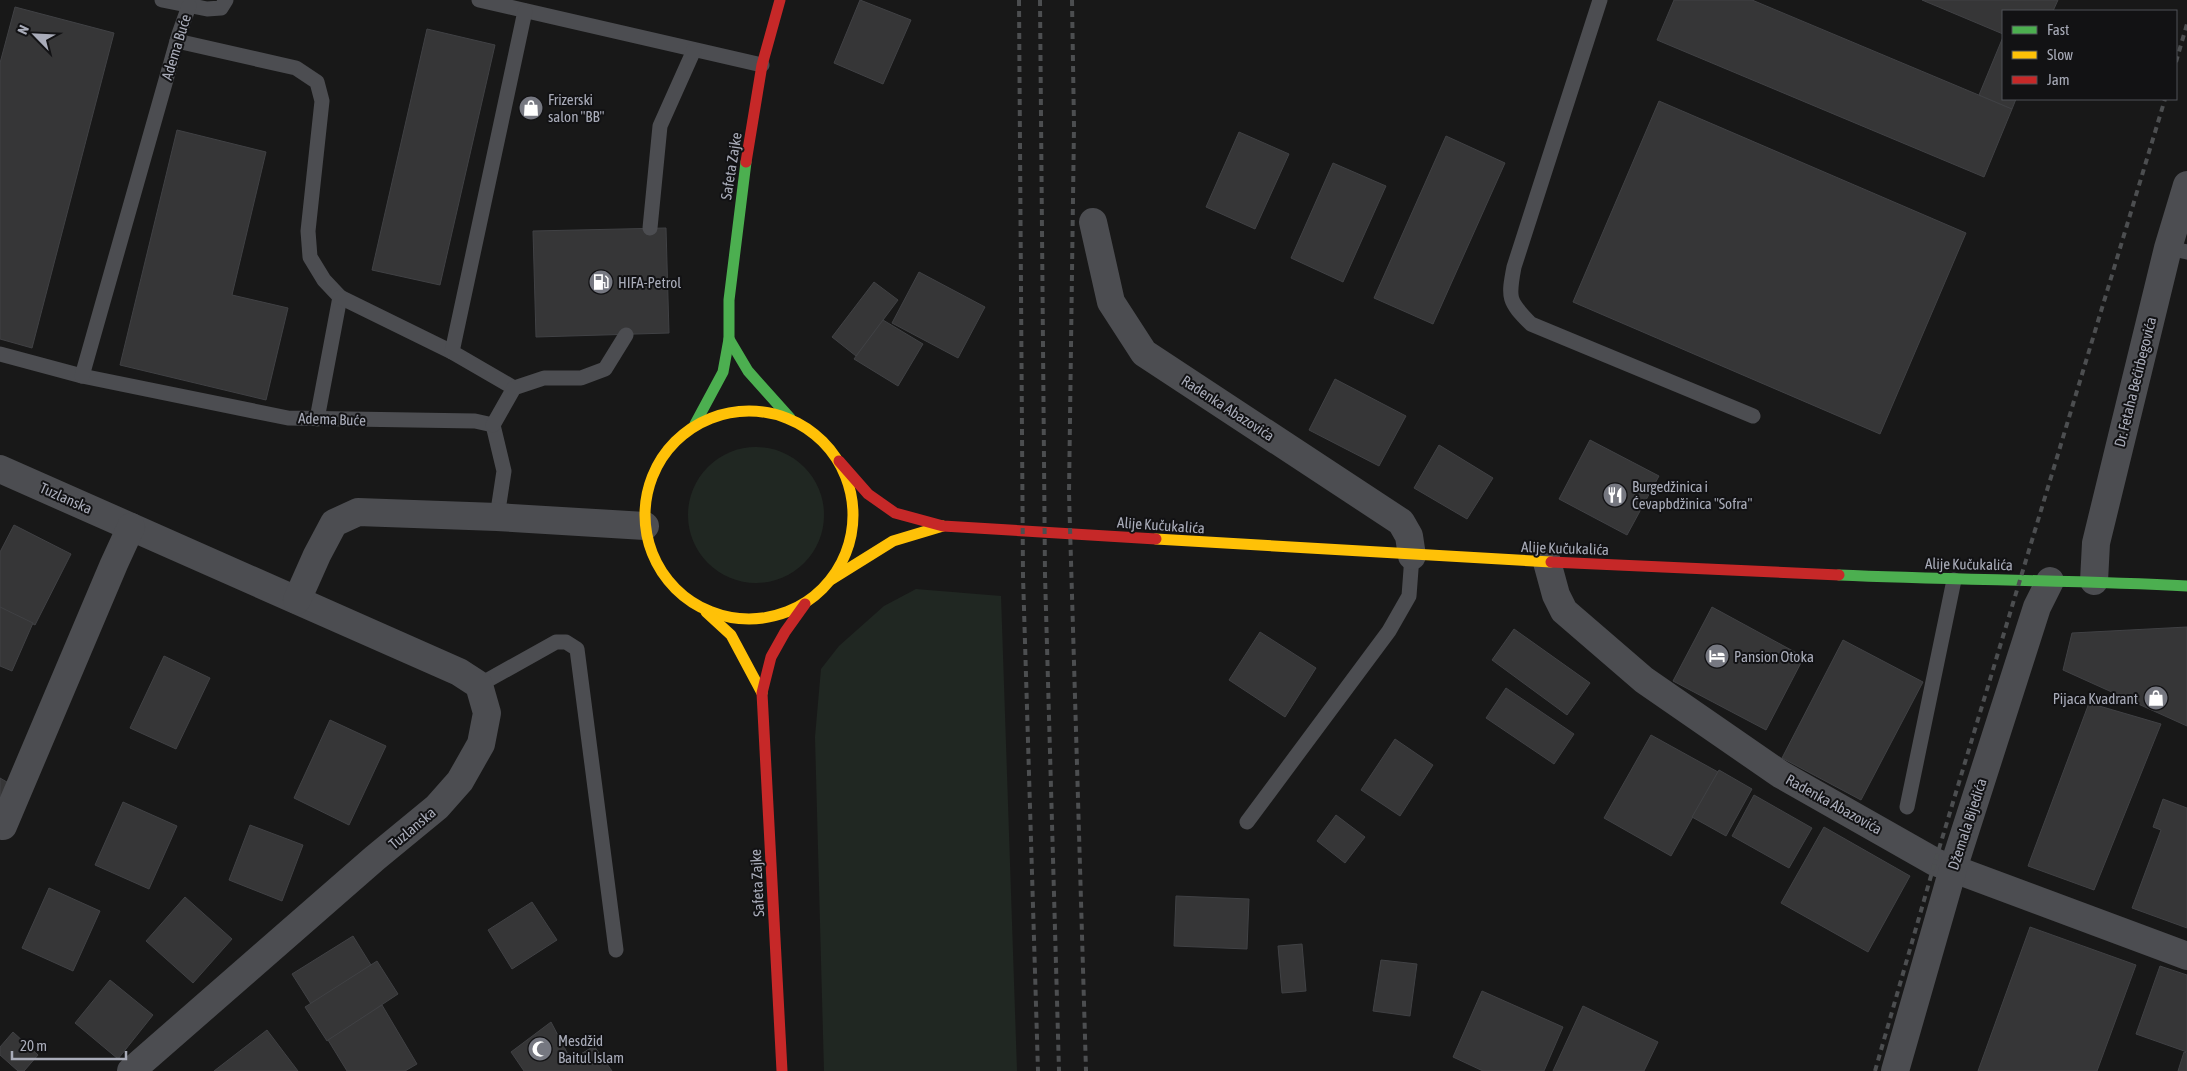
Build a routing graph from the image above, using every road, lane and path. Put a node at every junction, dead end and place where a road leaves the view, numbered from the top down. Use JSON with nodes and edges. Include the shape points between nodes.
{"nodes":[{"id":1,"x":162,"y":0,"type":"edge"},
{"id":2,"x":226,"y":0,"type":"edge"},
{"id":3,"x":479,"y":0,"type":"edge"},
{"id":4,"x":780,"y":0,"type":"edge"},
{"id":5,"x":1600,"y":0,"type":"edge"},
{"id":6,"x":189,"y":6,"type":"junction"},
{"id":7,"x":525,"y":10,"type":"junction"},
{"id":8,"x":177,"y":41,"type":"junction"},
{"id":9,"x":694,"y":50,"type":"junction"},
{"id":10,"x":762,"y":65,"type":"junction"},
{"id":11,"x":2187,"y":185,"type":"edge"},
{"id":12,"x":1093,"y":222,"type":"dead end"},
{"id":13,"x":650,"y":228,"type":"dead end"},
{"id":14,"x":2178,"y":250,"type":"edge"},
{"id":15,"x":340,"y":297,"type":"junction"},
{"id":16,"x":626,"y":335,"type":"dead end"},
{"id":17,"x":729,"y":339,"type":"junction"},
{"id":18,"x":452,"y":352,"type":"junction"},
{"id":19,"x":0,"y":354,"type":"edge"},
{"id":20,"x":82,"y":376,"type":"junction"},
{"id":21,"x":514,"y":388,"type":"junction"},
{"id":22,"x":1753,"y":416,"type":"dead end"},
{"id":23,"x":790,"y":418,"type":"junction"},
{"id":24,"x":317,"y":419,"type":"junction"},
{"id":25,"x":695,"y":424,"type":"junction"},
{"id":26,"x":493,"y":425,"type":"junction"},
{"id":27,"x":839,"y":461,"type":"junction"},
{"id":28,"x":0,"y":469,"type":"edge"},
{"id":29,"x":497,"y":517,"type":"junction"},
{"id":30,"x":645,"y":526,"type":"junction"},
{"id":31,"x":943,"y":526,"type":"junction"},
{"id":32,"x":131,"y":527,"type":"junction"},
{"id":33,"x":1412,"y":556,"type":"junction"},
{"id":34,"x":1547,"y":562,"type":"junction"},
{"id":35,"x":831,"y":580,"type":"junction"},
{"id":36,"x":1954,"y":580,"type":"junction"},
{"id":37,"x":2050,"y":581,"type":"junction"},
{"id":38,"x":2094,"y":581,"type":"junction"},
{"id":39,"x":2187,"y":586,"type":"edge"},
{"id":40,"x":297,"y":600,"type":"junction"},
{"id":41,"x":805,"y":604,"type":"junction"},
{"id":42,"x":703,"y":609,"type":"junction"},
{"id":43,"x":479,"y":685,"type":"junction"},
{"id":44,"x":762,"y":693,"type":"junction"},
{"id":45,"x":1907,"y":807,"type":"dead end"},
{"id":46,"x":1247,"y":822,"type":"dead end"},
{"id":47,"x":3,"y":826,"type":"dead end"},
{"id":48,"x":1953,"y":869,"type":"junction"},
{"id":49,"x":616,"y":950,"type":"dead end"},
{"id":50,"x":2187,"y":956,"type":"edge"},
{"id":51,"x":131,"y":1071,"type":"edge"},
{"id":52,"x":782,"y":1071,"type":"edge"},
{"id":53,"x":1895,"y":1071,"type":"edge"}],
"edges":[{"from":1,"to":6,"type":"lane","name":"Adema Buće"},
{"from":2,"to":6,"type":"lane","name":"Adema Buće","via":[[221,8]]},
{"from":3,"to":7,"type":"lane"},
{"from":4,"to":10,"type":"main road","name":"Safeta Zajke"},
{"from":5,"to":22,"type":"lane","via":[[1514,267],[1509,293],[1516,309],[1531,324]]},
{"from":6,"to":8,"type":"lane","name":"Adema Buće"},
{"from":7,"to":9,"type":"lane"},
{"from":7,"to":18,"type":"lane"},
{"from":8,"to":15,"type":"lane","via":[[296,68],[317,82],[322,101],[308,231],[310,257],[324,280]]},
{"from":8,"to":20,"type":"lane","name":"Adema Buće"},
{"from":9,"to":10,"type":"lane"},
{"from":9,"to":13,"type":"lane","via":[[660,126]]},
{"from":10,"to":17,"type":"main road","name":"Safeta Zajke","via":[[740,203],[729,300]]},
{"from":11,"to":14,"type":"street","name":"Dr. Fetaha Bećirbegovića"},
{"from":12,"to":33,"type":"street","name":"Radenka Abazovića","via":[[1111,302],[1144,353],[1401,522],[1409,536]]},
{"from":14,"to":38,"type":"street","name":"Dr. Fetaha Bećirbegovića","via":[[2096,543]]},
{"from":15,"to":18,"type":"lane"},
{"from":15,"to":24,"type":"lane"},
{"from":16,"to":21,"type":"lane","via":[[605,369],[581,378],[544,378]]},
{"from":17,"to":23,"type":"main road","via":[[748,371]]},
{"from":17,"to":25,"type":"main road","name":"Safeta Zajke","via":[[723,372]]},
{"from":18,"to":21,"type":"lane"},
{"from":19,"to":20,"type":"lane","name":"Adema Buće"},
{"from":20,"to":24,"type":"lane","name":"Adema Buće","via":[[288,418]]},
{"from":21,"to":26,"type":"lane"},
{"from":23,"to":25,"type":"main road","via":[[759,410],[726,413]]},
{"from":23,"to":27,"type":"main road","name":"Alije Kučukalića","via":[[818,436]]},
{"from":24,"to":26,"type":"lane","name":"Adema Buće","via":[[474,421]]},
{"from":25,"to":30,"type":"main road","via":[[672,444],[655,468],[646,496]]},
{"from":26,"to":29,"type":"lane","via":[[504,471]]},
{"from":27,"to":31,"type":"main road","name":"Alije Kučukalića","via":[[868,494],[895,513]]},
{"from":27,"to":35,"type":"main road","via":[[851,490],[853,522],[846,552]]},
{"from":28,"to":32,"type":"street","name":"Tuzlanska"},
{"from":29,"to":30,"type":"street"},
{"from":29,"to":40,"type":"street","via":[[358,512],[334,523]]},
{"from":30,"to":42,"type":"main road","via":[[655,560],[675,589]]},
{"from":31,"to":33,"type":"main road","name":"Alije Kučukalića"},
{"from":31,"to":35,"type":"main road","name":"Alije Kučukalića","via":[[893,541]]},
{"from":32,"to":40,"type":"street","name":"Tuzlanska"},
{"from":32,"to":47,"type":"street"},
{"from":33,"to":34,"type":"main road","name":"Alije Kučukalića"},
{"from":33,"to":46,"type":"lane","via":[[1409,596],[1389,631]]},
{"from":34,"to":36,"type":"main road","name":"Alije Kučukalića"},
{"from":34,"to":48,"type":"street","name":"Radenka Abazovića","via":[[1564,611],[1644,680],[1780,774],[1904,846]]},
{"from":35,"to":41,"type":"main road"},
{"from":36,"to":37,"type":"main road","name":"Alije Kučukalića"},
{"from":36,"to":45,"type":"lane"},
{"from":37,"to":38,"type":"main road","name":"Alije Kučukalića"},
{"from":37,"to":48,"type":"street","name":"Džemala Bijedića","via":[[2037,607]]},
{"from":38,"to":39,"type":"main road","name":"Alije Kučukalića"},
{"from":40,"to":43,"type":"street","name":"Tuzlanska","via":[[458,672]]},
{"from":41,"to":42,"type":"main road","via":[[772,617],[738,619]]},
{"from":41,"to":44,"type":"main road","name":"Safeta Zajke","via":[[771,657]]},
{"from":42,"to":44,"type":"main road","name":"Safeta Zajke","via":[[731,635]]},
{"from":43,"to":49,"type":"lane","via":[[556,642],[566,642],[577,649]]},
{"from":43,"to":51,"type":"street","name":"Tuzlanska","via":[[487,714],[481,744],[460,781],[437,807]]},
{"from":44,"to":52,"type":"main road","name":"Safeta Zajke"},
{"from":48,"to":50,"type":"street","name":"Radenka Abazovića"},
{"from":48,"to":53,"type":"street","name":"Džemala Bijedića"}]}
